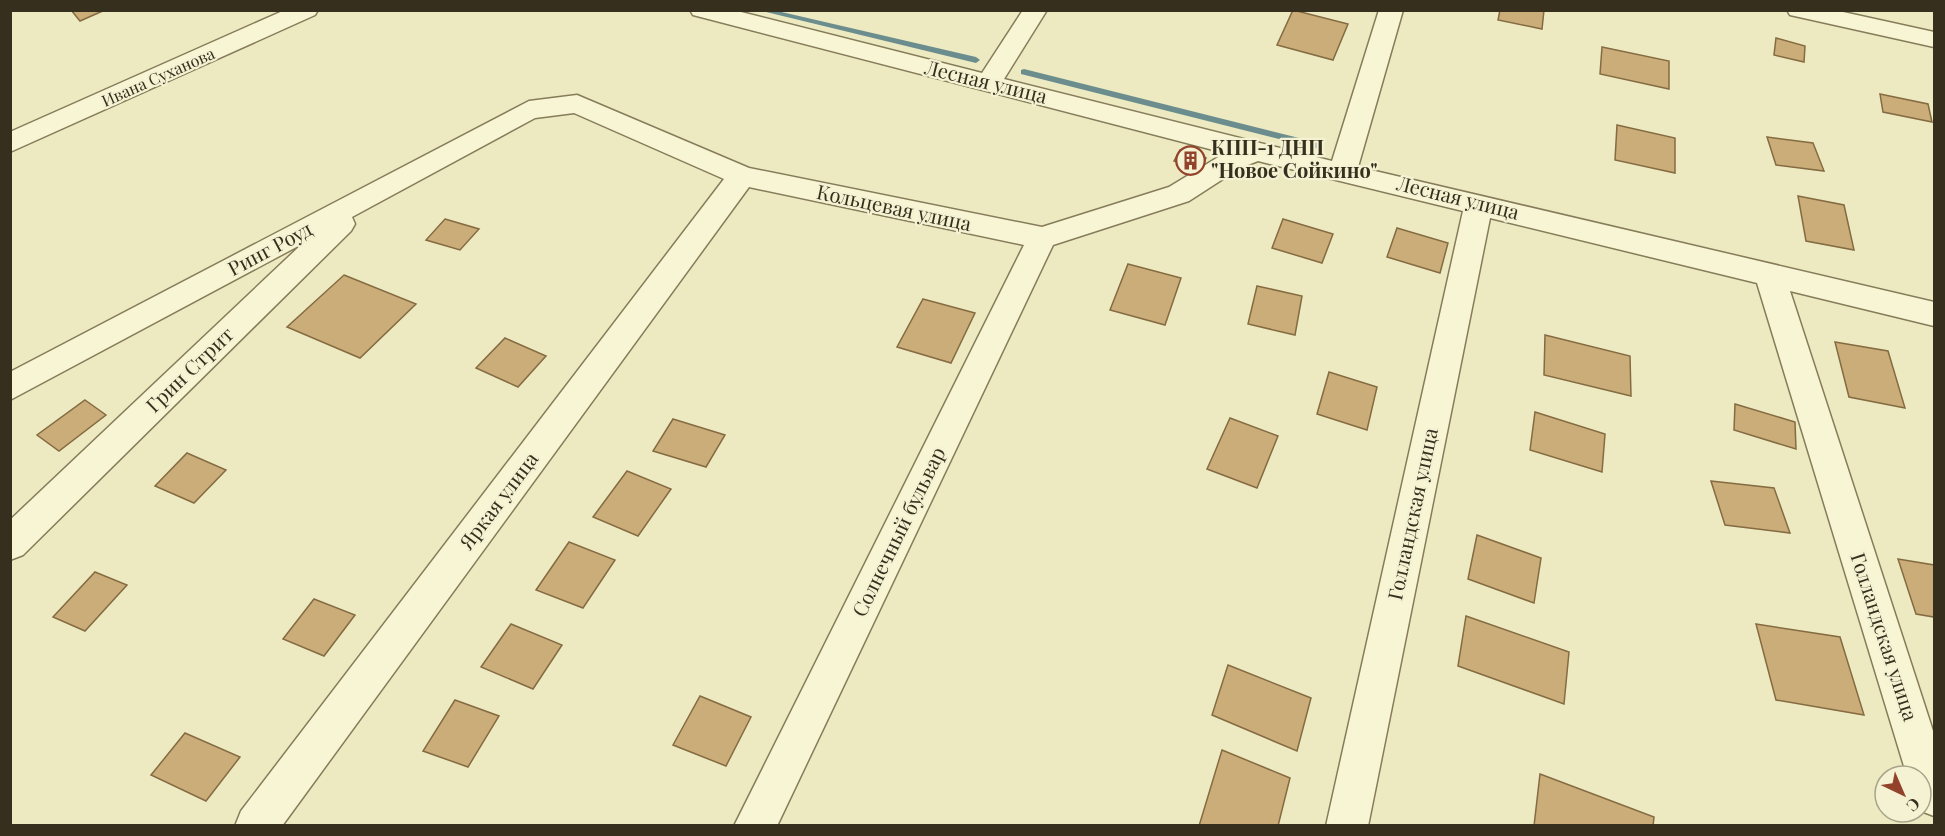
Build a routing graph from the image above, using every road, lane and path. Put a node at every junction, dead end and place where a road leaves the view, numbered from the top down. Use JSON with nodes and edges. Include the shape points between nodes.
{"nodes":[{"id":1,"x":306,"y":10,"type":"edge"},
{"id":2,"x":702,"y":10,"type":"edge"},
{"id":3,"x":1035,"y":10,"type":"edge"},
{"id":4,"x":1391,"y":10,"type":"edge"},
{"id":5,"x":1799,"y":10,"type":"edge"},
{"id":6,"x":1935,"y":40,"type":"edge"},
{"id":7,"x":989,"y":83,"type":"junction"},
{"id":8,"x":529,"y":110,"type":"joint"},
{"id":9,"x":10,"y":143,"type":"edge"},
{"id":10,"x":1257,"y":152,"type":"junction"},
{"id":11,"x":1343,"y":170,"type":"junction"},
{"id":12,"x":742,"y":176,"type":"junction"},
{"id":13,"x":369,"y":197,"type":"junction"},
{"id":14,"x":1479,"y":203,"type":"junction"},
{"id":15,"x":1042,"y":238,"type":"junction"},
{"id":16,"x":1768,"y":273,"type":"junction"},
{"id":17,"x":1935,"y":314,"type":"edge"},
{"id":18,"x":10,"y":387,"type":"edge"},
{"id":19,"x":10,"y":544,"type":"edge"},
{"id":20,"x":1935,"y":796,"type":"edge"},
{"id":21,"x":256,"y":825,"type":"edge"},
{"id":22,"x":755,"y":825,"type":"edge"},
{"id":23,"x":1347,"y":825,"type":"edge"}],
"edges":[{"from":1,"to":9,"type":"street","name":"Ивана Суханова"},
{"from":2,"to":7,"type":"street","name":"Лесная улица"},
{"from":3,"to":7,"type":"street"},
{"from":4,"to":11,"type":"street"},
{"from":5,"to":6,"type":"street"},
{"from":7,"to":10,"type":"street","name":"Лесная улица"},
{"from":8,"to":12,"type":"street","name":"Кольцевая улица","via":[[578,104]]},
{"from":8,"to":13,"type":"street","name":"Ринг Роуд"},
{"from":10,"to":11,"type":"street","name":"Лесная улица"},
{"from":10,"to":15,"type":"street","name":"Кольцевая улица","via":[[1230,161],[1179,194]]},
{"from":11,"to":14,"type":"street","name":"Лесная улица"},
{"from":12,"to":15,"type":"street","name":"Кольцевая улица"},
{"from":12,"to":21,"type":"street","name":"Яркая улица"},
{"from":13,"to":18,"type":"street","name":"Ринг Роуд"},
{"from":13,"to":19,"type":"street","name":"Грин Стрит"},
{"from":14,"to":16,"type":"street","name":"Лесная улица"},
{"from":14,"to":23,"type":"street","name":"Голландская улица"},
{"from":15,"to":22,"type":"street","name":"Солнечный бульвар"},
{"from":16,"to":17,"type":"street","name":"Лесная улица"},
{"from":16,"to":20,"type":"street","name":"Голландская улица"}]}
